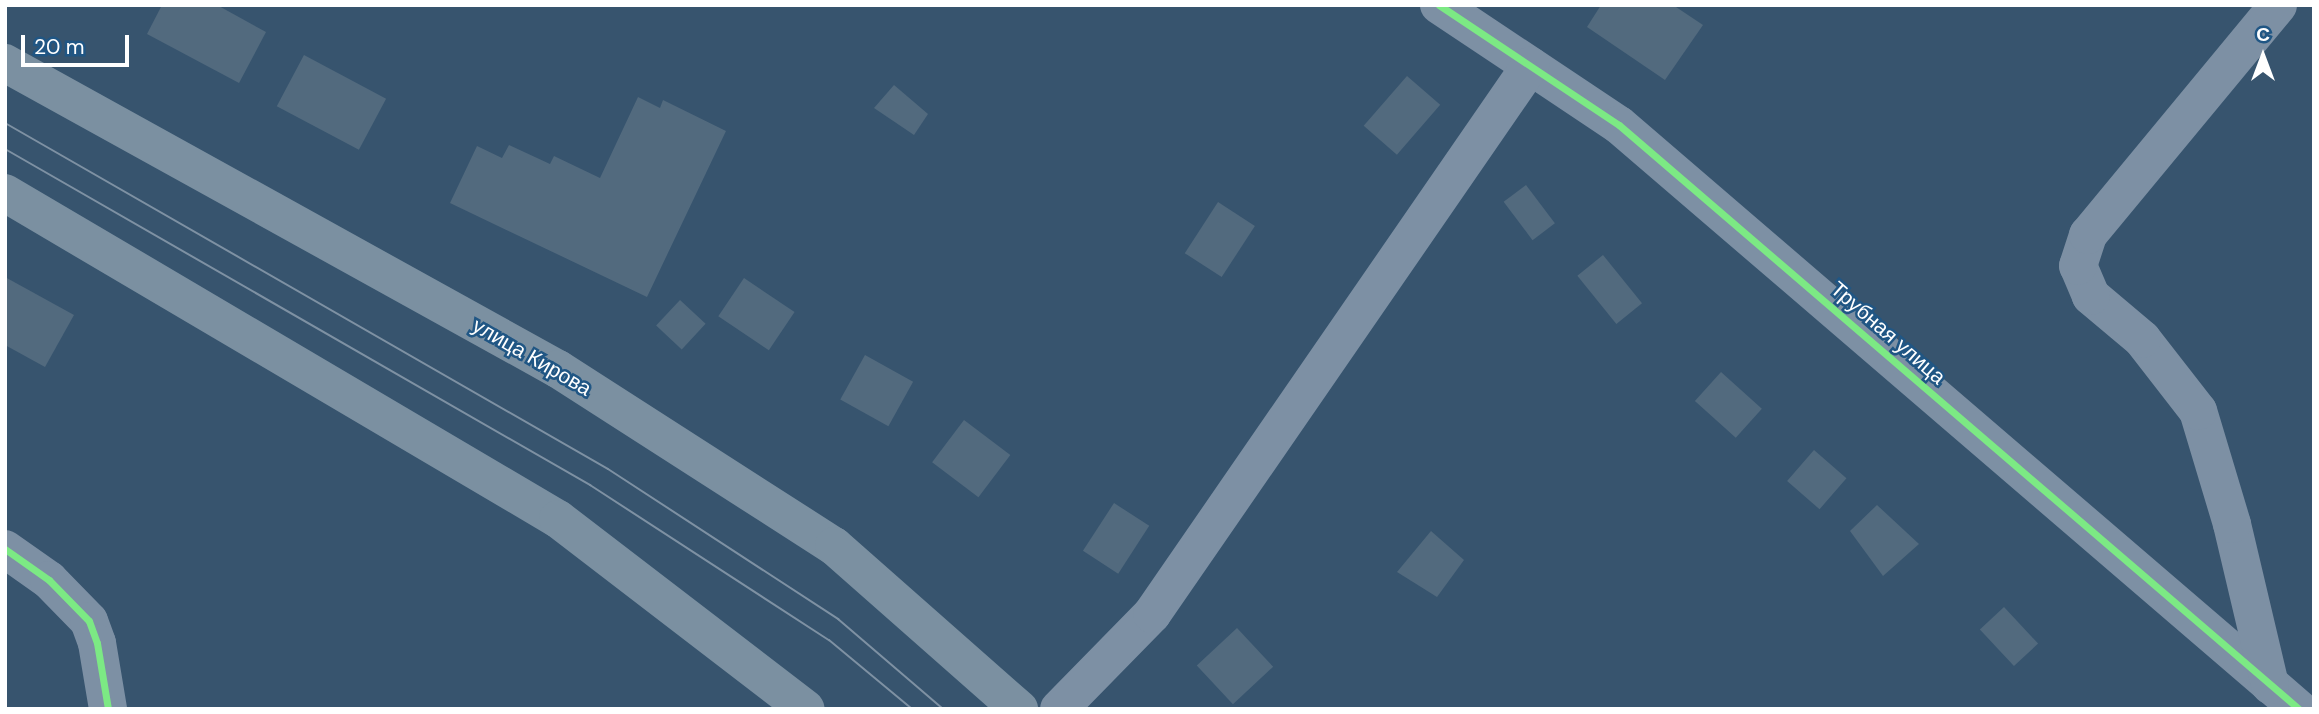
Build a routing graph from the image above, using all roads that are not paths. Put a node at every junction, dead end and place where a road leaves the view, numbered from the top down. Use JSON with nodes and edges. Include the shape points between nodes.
{"nodes":[{"id":1,"x":1439,"y":5,"type":"edge"},
{"id":2,"x":2278,"y":5,"type":"edge"},
{"id":3,"x":5,"y":63,"type":"edge"},
{"id":4,"x":1531,"y":66,"type":"junction"},
{"id":5,"x":5,"y":193,"type":"edge"},
{"id":6,"x":5,"y":549,"type":"edge"},
{"id":7,"x":2285,"y":697,"type":"edge"},
{"id":8,"x":108,"y":709,"type":"edge"},
{"id":9,"x":806,"y":709,"type":"edge"},
{"id":10,"x":1019,"y":709,"type":"edge"},
{"id":11,"x":1059,"y":709,"type":"edge"}],
"edges":[{"from":1,"to":4,"type":"street","name":"Трубная улица"},
{"from":2,"to":7,"type":"street","via":[[2088,235],[2078,266],[2091,296],[2142,339],[2198,411]]},
{"from":3,"to":10,"type":"main road","name":"улица Кирова","via":[[558,369],[834,546]]},
{"from":4,"to":7,"type":"street","name":"Трубная улица","via":[[1619,125]]},
{"from":4,"to":11,"type":"street","via":[[1152,614]]},
{"from":5,"to":9,"type":"main road","via":[[558,519]]},
{"from":6,"to":8,"type":"street","via":[[49,580],[89,621]]}]}
